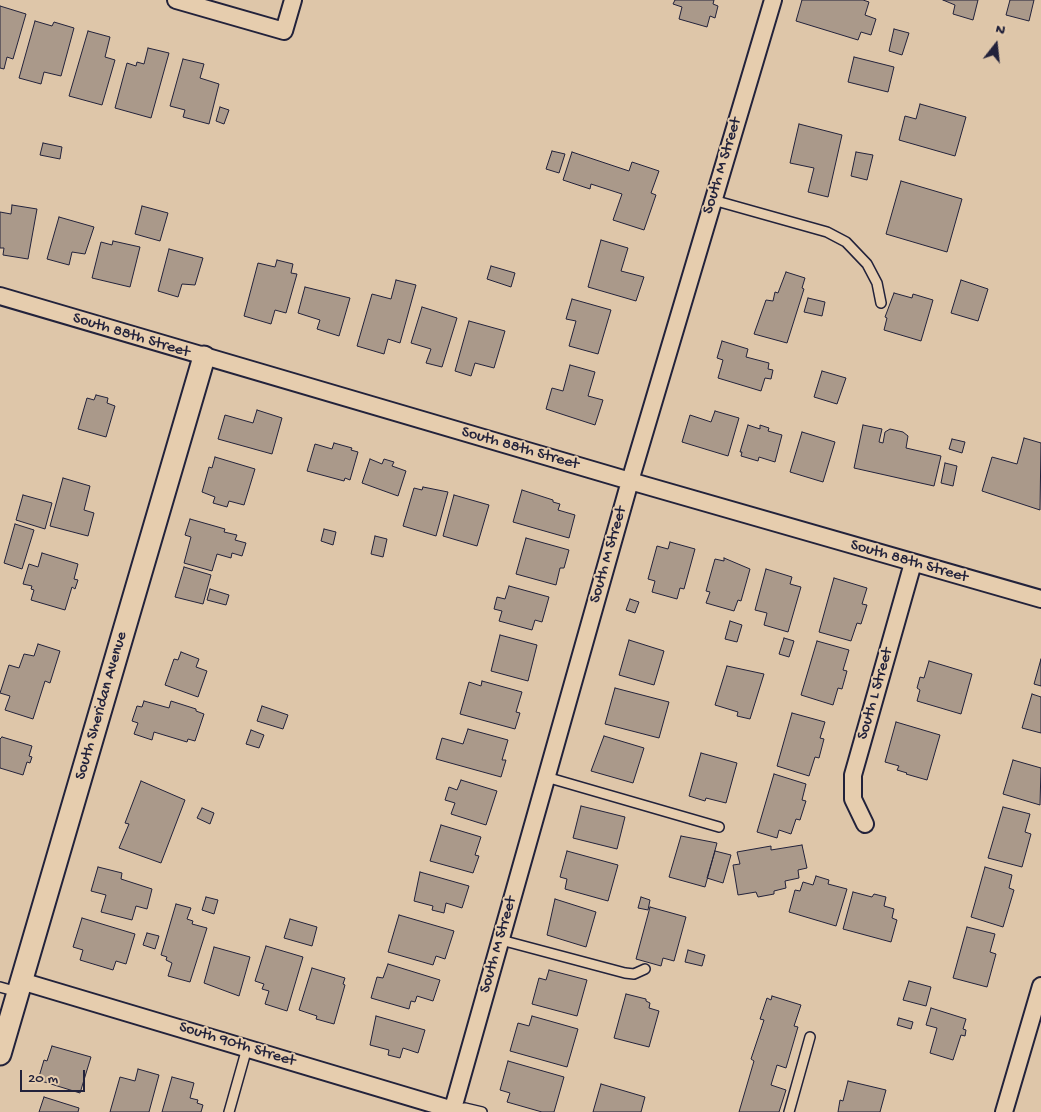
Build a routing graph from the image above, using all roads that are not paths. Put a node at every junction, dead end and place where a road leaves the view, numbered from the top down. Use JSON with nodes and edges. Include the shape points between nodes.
{"nodes":[{"id":1,"x":176,"y":0,"type":"edge"},
{"id":2,"x":293,"y":0,"type":"edge"},
{"id":3,"x":773,"y":0,"type":"edge"},
{"id":4,"x":713,"y":200,"type":"junction"},
{"id":5,"x":0,"y":296,"type":"edge"},
{"id":6,"x":881,"y":303,"type":"dead end"},
{"id":7,"x":204,"y":357,"type":"junction"},
{"id":8,"x":630,"y":481,"type":"junction"},
{"id":9,"x":913,"y":563,"type":"junction"},
{"id":10,"x":1041,"y":599,"type":"edge"},
{"id":11,"x":546,"y":777,"type":"junction"},
{"id":12,"x":865,"y":824,"type":"dead end"},
{"id":13,"x":719,"y":827,"type":"dead end"},
{"id":14,"x":501,"y":940,"type":"junction"},
{"id":15,"x":645,"y":969,"type":"dead end"},
{"id":16,"x":1041,"y":986,"type":"edge"},
{"id":17,"x":13,"y":987,"type":"edge"},
{"id":18,"x":810,"y":1036,"type":"dead end"},
{"id":19,"x":247,"y":1048,"type":"junction"},
{"id":20,"x":0,"y":1054,"type":"edge"},
{"id":21,"x":453,"y":1111,"type":"edge"},
{"id":22,"x":229,"y":1112,"type":"edge"},
{"id":23,"x":482,"y":1112,"type":"edge"},
{"id":24,"x":789,"y":1112,"type":"edge"},
{"id":25,"x":1004,"y":1112,"type":"edge"}],
"edges":[{"from":1,"to":2,"type":"street","via":[[284,31]]},
{"from":3,"to":4,"type":"street","name":"South M Street"},
{"from":4,"to":6,"type":"lane","via":[[827,232],[846,242],[867,264],[877,283]]},
{"from":4,"to":8,"type":"street","name":"South M Street"},
{"from":5,"to":7,"type":"street","name":"South 88th Street"},
{"from":7,"to":8,"type":"street","name":"South 88th Street"},
{"from":7,"to":17,"type":"street","name":"South Sheridan Avenue"},
{"from":8,"to":9,"type":"street","name":"South 88th Street"},
{"from":8,"to":11,"type":"street","name":"South M Street"},
{"from":9,"to":10,"type":"street","name":"South 88th Street"},
{"from":9,"to":12,"type":"street","name":"South L Street","via":[[853,775],[853,799]]},
{"from":11,"to":13,"type":"lane"},
{"from":11,"to":14,"type":"street","name":"South M Street"},
{"from":14,"to":15,"type":"lane","via":[[625,973],[634,974]]},
{"from":14,"to":21,"type":"street","name":"South M Street"},
{"from":16,"to":25,"type":"street"},
{"from":17,"to":19,"type":"street","name":"South 90th Street"},
{"from":17,"to":20,"type":"street","name":"South Sheridan Avenue"},
{"from":18,"to":24,"type":"lane"},
{"from":19,"to":21,"type":"street","name":"South 90th Street"},
{"from":19,"to":22,"type":"lane"},
{"from":21,"to":23,"type":"lane","via":[[465,1108]]}]}
